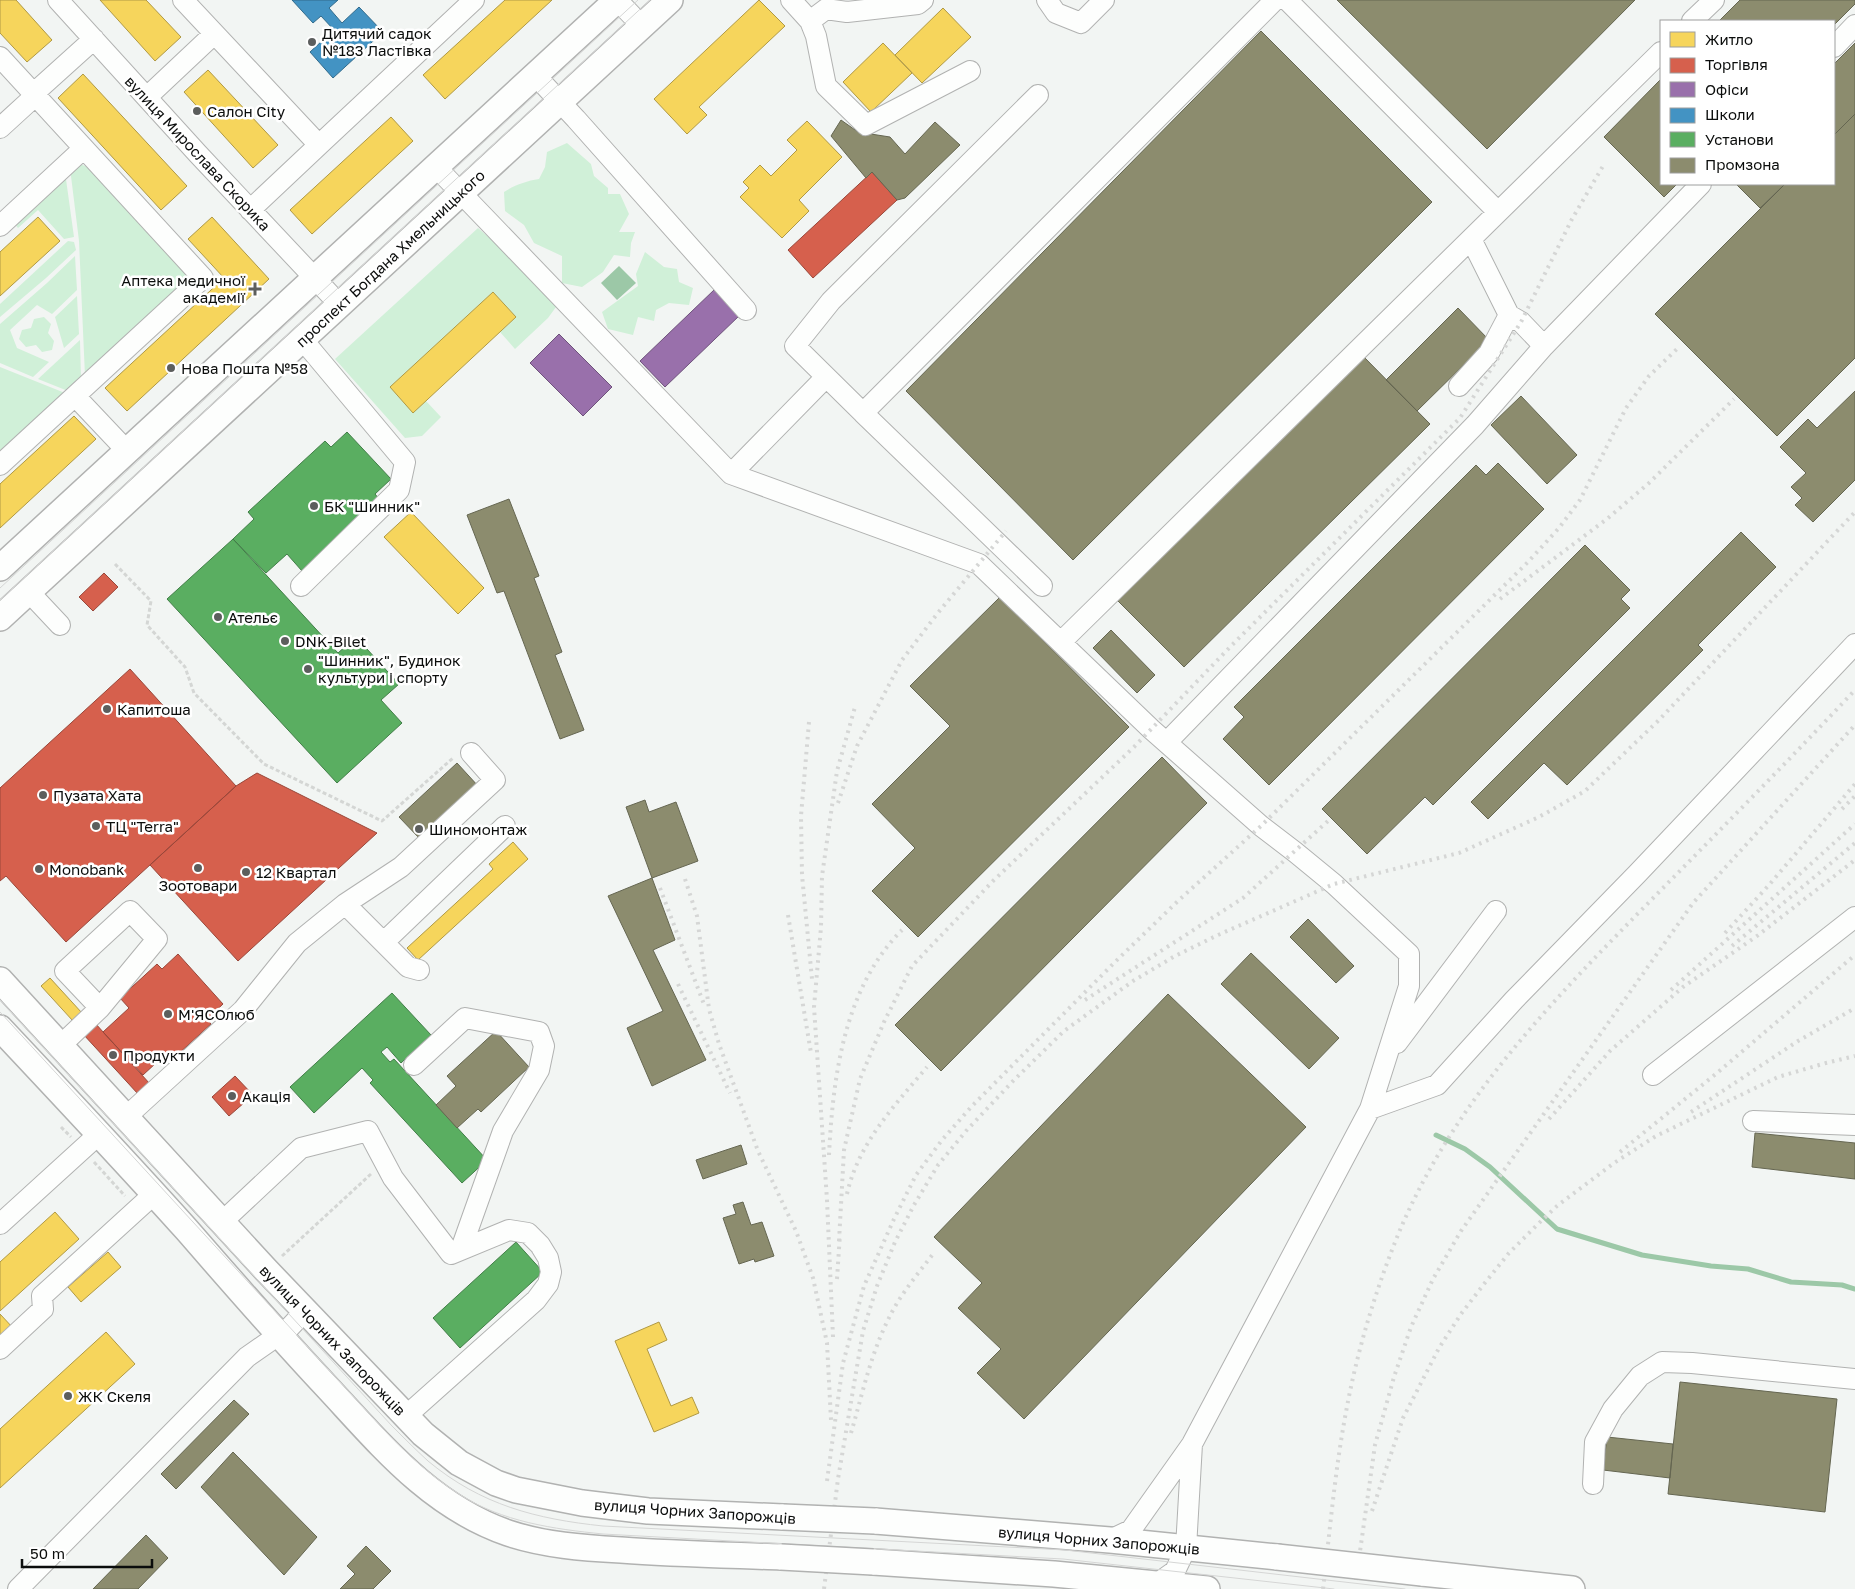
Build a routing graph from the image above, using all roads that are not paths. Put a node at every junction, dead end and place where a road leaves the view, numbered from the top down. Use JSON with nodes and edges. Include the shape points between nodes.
{"nodes":[{"id":1,"x":58,"y":0,"type":"edge"},
{"id":2,"x":184,"y":0,"type":"edge"},
{"id":3,"x":474,"y":0,"type":"edge"},
{"id":4,"x":617,"y":0,"type":"edge"},
{"id":5,"x":670,"y":0,"type":"edge"},
{"id":6,"x":791,"y":0,"type":"edge"},
{"id":7,"x":923,"y":0,"type":"edge"},
{"id":8,"x":1047,"y":0,"type":"edge"},
{"id":9,"x":1104,"y":0,"type":"edge"},
{"id":10,"x":1275,"y":0,"type":"edge"},
{"id":11,"x":1286,"y":0,"type":"edge"},
{"id":12,"x":1714,"y":0,"type":"edge"},
{"id":13,"x":1693,"y":20,"type":"edge"},
{"id":14,"x":810,"y":21,"type":"junction"},
{"id":15,"x":1855,"y":25,"type":"edge"},
{"id":16,"x":642,"y":26,"type":"junction"},
{"id":17,"x":214,"y":34,"type":"junction"},
{"id":18,"x":94,"y":39,"type":"junction"},
{"id":19,"x":1835,"y":45,"type":"edge"},
{"id":20,"x":1660,"y":53,"type":"edge"},
{"id":21,"x":0,"y":57,"type":"edge"},
{"id":22,"x":970,"y":71,"type":"dead end"},
{"id":23,"x":535,"y":75,"type":"junction"},
{"id":24,"x":34,"y":95,"type":"junction"},
{"id":25,"x":1038,"y":95,"type":"dead end"},
{"id":26,"x":147,"y":97,"type":"junction"},
{"id":27,"x":560,"y":102,"type":"junction"},
{"id":28,"x":0,"y":128,"type":"edge"},
{"id":29,"x":319,"y":145,"type":"junction"},
{"id":30,"x":83,"y":149,"type":"junction"},
{"id":31,"x":436,"y":167,"type":"junction"},
{"id":32,"x":1700,"y":185,"type":"edge"},
{"id":33,"x":460,"y":193,"type":"junction"},
{"id":34,"x":250,"y":210,"type":"junction"},
{"id":35,"x":1498,"y":212,"type":"junction"},
{"id":36,"x":0,"y":226,"type":"edge"},
{"id":37,"x":1471,"y":239,"type":"junction"},
{"id":38,"x":315,"y":278,"type":"junction"},
{"id":39,"x":340,"y":304,"type":"junction"},
{"id":40,"x":746,"y":310,"type":"dead end"},
{"id":41,"x":1509,"y":315,"type":"junction"},
{"id":42,"x":302,"y":339,"type":"junction"},
{"id":43,"x":1544,"y":346,"type":"junction"},
{"id":44,"x":826,"y":377,"type":"junction"},
{"id":45,"x":1459,"y":386,"type":"dead end"},
{"id":46,"x":75,"y":396,"type":"junction"},
{"id":47,"x":863,"y":413,"type":"junction"},
{"id":48,"x":127,"y":450,"type":"junction"},
{"id":49,"x":0,"y":465,"type":"edge"},
{"id":50,"x":731,"y":474,"type":"junction"},
{"id":51,"x":1,"y":566,"type":"edge"},
{"id":52,"x":301,"y":586,"type":"dead end"},
{"id":53,"x":1042,"y":586,"type":"dead end"},
{"id":54,"x":29,"y":592,"type":"junction"},
{"id":55,"x":0,"y":618,"type":"edge"},
{"id":56,"x":60,"y":625,"type":"dead end"},
{"id":57,"x":1061,"y":642,"type":"junction"},
{"id":58,"x":1855,"y":644,"type":"edge"},
{"id":59,"x":1166,"y":742,"type":"junction"},
{"id":60,"x":470,"y":753,"type":"road end"},
{"id":61,"x":505,"y":826,"type":"dead end"},
{"id":62,"x":345,"y":904,"type":"junction"},
{"id":63,"x":1496,"y":911,"type":"dead end"},
{"id":64,"x":1855,"y":917,"type":"edge"},
{"id":65,"x":384,"y":942,"type":"junction"},
{"id":66,"x":418,"y":970,"type":"dead end"},
{"id":67,"x":0,"y":980,"type":"edge"},
{"id":68,"x":100,"y":1008,"type":"junction"},
{"id":69,"x":0,"y":1028,"type":"edge"},
{"id":70,"x":60,"y":1046,"type":"junction"},
{"id":71,"x":1389,"y":1053,"type":"junction"},
{"id":72,"x":414,"y":1065,"type":"dead end"},
{"id":73,"x":1654,"y":1075,"type":"dead end"},
{"id":74,"x":1370,"y":1109,"type":"junction"},
{"id":75,"x":126,"y":1117,"type":"junction"},
{"id":76,"x":1753,"y":1121,"type":"dead end"},
{"id":77,"x":1855,"y":1125,"type":"edge"},
{"id":78,"x":99,"y":1134,"type":"junction"},
{"id":79,"x":154,"y":1194,"type":"junction"},
{"id":80,"x":223,"y":1222,"type":"junction"},
{"id":81,"x":0,"y":1224,"type":"edge"},
{"id":82,"x":461,"y":1249,"type":"junction"},
{"id":83,"x":305,"y":1311,"type":"junction"},
{"id":84,"x":278,"y":1334,"type":"junction"},
{"id":85,"x":0,"y":1349,"type":"edge"},
{"id":86,"x":1855,"y":1379,"type":"edge"},
{"id":87,"x":406,"y":1416,"type":"junction"},
{"id":88,"x":1192,"y":1444,"type":"junction"},
{"id":89,"x":1593,"y":1484,"type":"dead end"},
{"id":90,"x":1110,"y":1540,"type":"junction"},
{"id":91,"x":1186,"y":1548,"type":"junction"},
{"id":92,"x":1158,"y":1583,"type":"junction"},
{"id":93,"x":18,"y":1589,"type":"edge"},
{"id":94,"x":1207,"y":1589,"type":"edge"},
{"id":95,"x":1572,"y":1589,"type":"edge"}],
"edges":[{"from":1,"to":18,"type":"street","name":"вулиця Мирослава Скорика"},
{"from":2,"to":17,"type":"street"},
{"from":3,"to":29,"type":"street"},
{"from":4,"to":16,"type":"street"},
{"from":4,"to":23,"type":"main road"},
{"from":5,"to":16,"type":"main road","name":"проспект Богдана Хмельницького"},
{"from":6,"to":14,"type":"street"},
{"from":7,"to":14,"type":"street","via":[[918,4],[847,12],[826,9]]},
{"from":8,"to":9,"type":"street","via":[[1056,13],[1081,23]]},
{"from":10,"to":47,"type":"street"},
{"from":11,"to":35,"type":"street"},
{"from":12,"to":13,"type":"street"},
{"from":14,"to":22,"type":"street","via":[[826,86],[866,126]]},
{"from":15,"to":19,"type":"street"},
{"from":16,"to":27,"type":"main road","name":"проспект Богдана Хмельницького"},
{"from":17,"to":26,"type":"street"},
{"from":17,"to":29,"type":"street"},
{"from":18,"to":24,"type":"street"},
{"from":18,"to":26,"type":"street","name":"вулиця Мирослава Скорика"},
{"from":20,"to":35,"type":"street"},
{"from":21,"to":24,"type":"street"},
{"from":23,"to":27,"type":"street"},
{"from":23,"to":31,"type":"main road"},
{"from":24,"to":28,"type":"street"},
{"from":24,"to":30,"type":"street"},
{"from":25,"to":44,"type":"street","via":[[831,301],[795,346]]},
{"from":26,"to":34,"type":"street","name":"вулиця Мирослава Скорика"},
{"from":27,"to":33,"type":"main road","name":"проспект Богдана Хмельницького"},
{"from":27,"to":40,"type":"street"},
{"from":29,"to":34,"type":"street"},
{"from":30,"to":36,"type":"street"},
{"from":30,"to":46,"type":"street","via":[[203,278]]},
{"from":31,"to":33,"type":"street"},
{"from":31,"to":38,"type":"main road"},
{"from":32,"to":43,"type":"street"},
{"from":33,"to":39,"type":"main road","name":"проспект Богдана Хмельницького"},
{"from":33,"to":50,"type":"street"},
{"from":34,"to":38,"type":"street","name":"вулиця Мирослава Скорика"},
{"from":35,"to":37,"type":"street"},
{"from":37,"to":41,"type":"street"},
{"from":37,"to":57,"type":"street"},
{"from":38,"to":39,"type":"street","name":"вулиця Мирослава Скорика"},
{"from":38,"to":48,"type":"main road"},
{"from":39,"to":42,"type":"main road","name":"проспект Богдана Хмельницького"},
{"from":41,"to":43,"type":"street","via":[[1521,322]]},
{"from":41,"to":45,"type":"street","via":[[1489,352]]},
{"from":42,"to":52,"type":"street","via":[[405,462],[399,490]]},
{"from":42,"to":54,"type":"main road","name":"проспект Богдана Хмельницького"},
{"from":43,"to":59,"type":"street","via":[[1475,425]]},
{"from":44,"to":47,"type":"street"},
{"from":44,"to":50,"type":"street"},
{"from":46,"to":48,"type":"street"},
{"from":46,"to":49,"type":"street"},
{"from":47,"to":53,"type":"street"},
{"from":48,"to":51,"type":"main road"},
{"from":50,"to":57,"type":"street","via":[[979,564]]},
{"from":51,"to":54,"type":"main road"},
{"from":54,"to":55,"type":"main road","name":"проспект Богдана Хмельницького"},
{"from":54,"to":56,"type":"street"},
{"from":57,"to":59,"type":"street"},
{"from":58,"to":74,"type":"street","via":[[1514,1000],[1437,1085]]},
{"from":59,"to":71,"type":"street","via":[[1261,826],[1334,884],[1409,954],[1409,986]]},
{"from":60,"to":62,"type":"street","via":[[495,780],[401,867]]},
{"from":61,"to":65,"type":"street"},
{"from":62,"to":65,"type":"street"},
{"from":62,"to":75,"type":"street","via":[[297,943],[242,1010]]},
{"from":63,"to":71,"type":"street"},
{"from":64,"to":73,"type":"street"},
{"from":65,"to":66,"type":"street","via":[[408,967]]},
{"from":67,"to":70,"type":"main road","name":"вулиця Чорних Запорожців"},
{"from":68,"to":68,"type":"street","via":[[65,971],[130,910],[157,939]]},
{"from":68,"to":70,"type":"street"},
{"from":69,"to":78,"type":"main road"},
{"from":70,"to":75,"type":"main road","name":"вулиця Чорних Запорожців"},
{"from":71,"to":74,"type":"street"},
{"from":72,"to":82,"type":"street","via":[[465,1018],[539,1032],[544,1046],[539,1070],[503,1131]]},
{"from":74,"to":88,"type":"street"},
{"from":75,"to":80,"type":"main road","name":"вулиця Чорних Запорожців"},
{"from":76,"to":77,"type":"street"},
{"from":78,"to":79,"type":"main road"},
{"from":78,"to":81,"type":"street"},
{"from":79,"to":84,"type":"main road"},
{"from":79,"to":85,"type":"street","via":[[42,1296],[43,1309]]},
{"from":80,"to":82,"type":"street","via":[[301,1148],[368,1131],[393,1178],[451,1254]]},
{"from":80,"to":83,"type":"main road","name":"вулиця Чорних Запорожців"},
{"from":82,"to":87,"type":"street","via":[[510,1230],[528,1233],[548,1258],[551,1272],[548,1284],[536,1300]]},
{"from":83,"to":84,"type":"street"},
{"from":83,"to":87,"type":"main road","name":"вулиця Чорних Запорожців"},
{"from":84,"to":92,"type":"main road","bridge":true,"via":[[414,1479],[452,1506],[488,1525],[528,1538],[588,1548],[873,1562]]},
{"from":84,"to":93,"type":"street","via":[[247,1357]]},
{"from":86,"to":89,"type":"street","via":[[1662,1362],[1640,1376],[1613,1409],[1595,1442]]},
{"from":87,"to":90,"type":"main road","name":"вулиця Чорних Запорожців","bridge":true,"via":[[436,1446],[496,1483],[582,1503],[648,1511],[875,1521]]},
{"from":88,"to":90,"type":"street","via":[[1131,1530]]},
{"from":88,"to":91,"type":"street"},
{"from":90,"to":91,"type":"main road","name":"вулиця Чорних Запорожців"},
{"from":91,"to":92,"type":"street","via":[[1174,1571]]},
{"from":91,"to":95,"type":"main road","name":"вулиця Чорних Запорожців","bridge":true},
{"from":92,"to":94,"type":"main road"}]}
